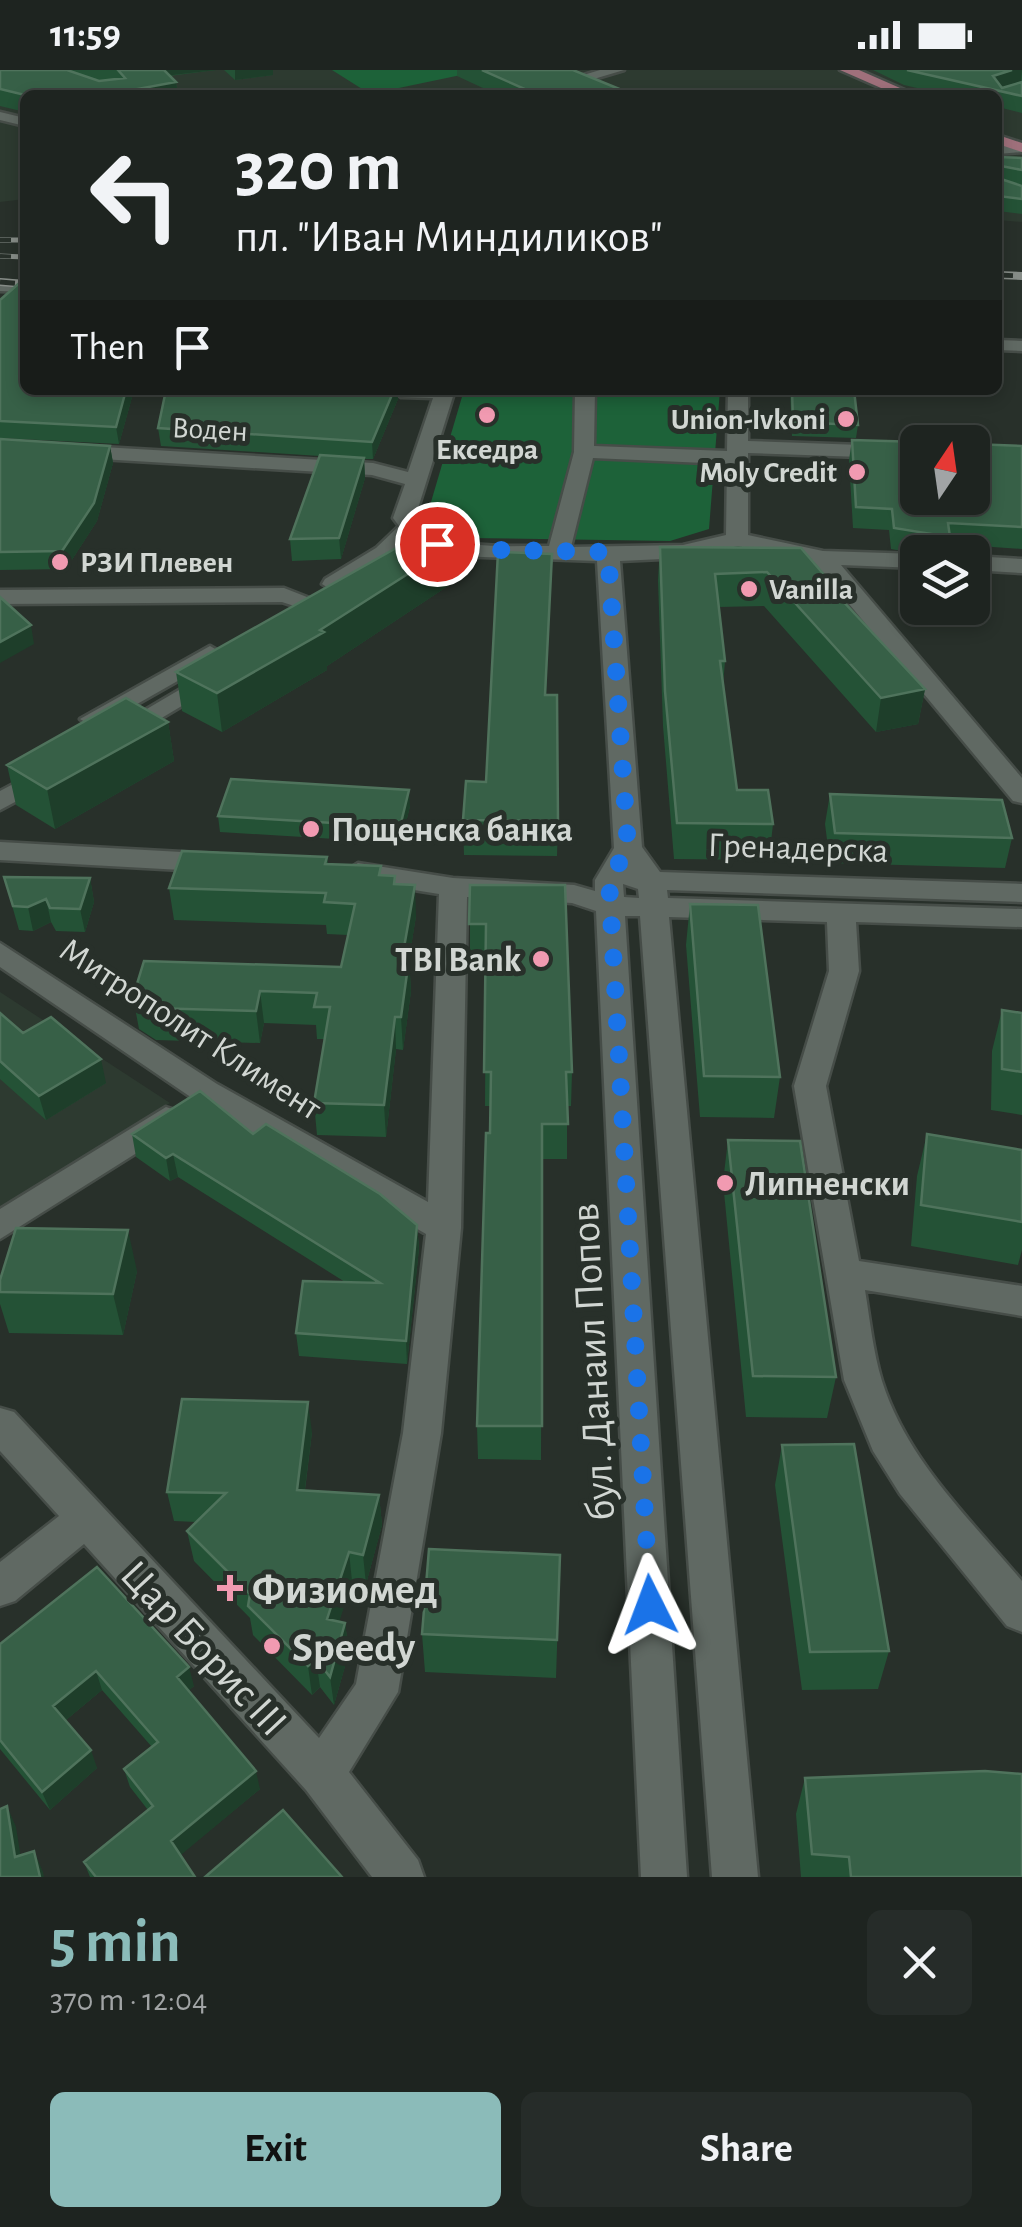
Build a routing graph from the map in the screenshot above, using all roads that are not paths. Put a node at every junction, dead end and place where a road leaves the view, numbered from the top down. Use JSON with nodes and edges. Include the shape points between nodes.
{"nodes":[{"id":1,"x":618,"y":70,"type":"edge"},
{"id":2,"x":841,"y":73,"type":"edge"},
{"id":3,"x":598,"y":90,"type":"edge"},
{"id":4,"x":872,"y":90,"type":"edge"},
{"id":5,"x":894,"y":90,"type":"edge"},
{"id":6,"x":447,"y":395,"type":"edge"},
{"id":7,"x":584,"y":395,"type":"edge"},
{"id":8,"x":738,"y":396,"type":"edge"},
{"id":9,"x":0,"y":447,"type":"edge"},
{"id":10,"x":584,"y":452,"type":"junction"},
{"id":11,"x":738,"y":452,"type":"junction"},
{"id":12,"x":900,"y":453,"type":"edge"},
{"id":13,"x":415,"y":480,"type":"junction"},
{"id":14,"x":411,"y":528,"type":"junction"},
{"id":15,"x":738,"y":539,"type":"junction"},
{"id":16,"x":457,"y":549,"type":"junction"},
{"id":17,"x":560,"y":552,"type":"junction"},
{"id":18,"x":608,"y":552,"type":"junction"},
{"id":19,"x":823,"y":558,"type":"junction"},
{"id":20,"x":900,"y":560,"type":"edge"},
{"id":21,"x":990,"y":564,"type":"edge"},
{"id":22,"x":1022,"y":566,"type":"edge"},
{"id":23,"x":0,"y":597,"type":"edge"},
{"id":24,"x":304,"y":601,"type":"junction"},
{"id":25,"x":328,"y":610,"type":"junction"},
{"id":26,"x":272,"y":619,"type":"edge"},
{"id":27,"x":296,"y":629,"type":"edge"},
{"id":28,"x":240,"y":637,"type":"edge"},
{"id":29,"x":230,"y":668,"type":"edge"},
{"id":30,"x":98,"y":744,"type":"edge"},
{"id":31,"x":60,"y":748,"type":"junction"},
{"id":32,"x":0,"y":772,"type":"edge"},
{"id":33,"x":1022,"y":795,"type":"edge"},
{"id":34,"x":0,"y":802,"type":"edge"},
{"id":35,"x":628,"y":848,"type":"junction"},
{"id":36,"x":0,"y":851,"type":"edge"},
{"id":37,"x":243,"y":864,"type":"edge"},
{"id":38,"x":327,"y":869,"type":"edge"},
{"id":39,"x":453,"y":886,"type":"junction"},
{"id":40,"x":610,"y":893,"type":"junction"},
{"id":41,"x":1022,"y":893,"type":"edge"},
{"id":42,"x":653,"y":894,"type":"junction"},
{"id":43,"x":842,"y":910,"type":"junction"},
{"id":44,"x":1022,"y":918,"type":"edge"},
{"id":45,"x":0,"y":953,"type":"edge"},
{"id":46,"x":206,"y":1092,"type":"junction"},
{"id":47,"x":0,"y":1226,"type":"edge"},
{"id":48,"x":444,"y":1228,"type":"junction"},
{"id":49,"x":844,"y":1273,"type":"junction"},
{"id":50,"x":1022,"y":1301,"type":"edge"},
{"id":51,"x":0,"y":1424,"type":"edge"},
{"id":52,"x":88,"y":1518,"type":"junction"},
{"id":53,"x":0,"y":1587,"type":"edge"},
{"id":54,"x":1022,"y":1612,"type":"edge"},
{"id":55,"x":322,"y":1774,"type":"junction"},
{"id":56,"x":400,"y":1877,"type":"edge"},
{"id":57,"x":664,"y":1877,"type":"edge"},
{"id":58,"x":735,"y":1877,"type":"edge"}],
"edges":[{"from":1,"to":3,"type":"street","via":[[574,80]]},
{"from":2,"to":4,"type":"main road"},
{"from":2,"to":5,"type":"main road"},
{"from":6,"to":13,"type":"street"},
{"from":7,"to":10,"type":"street"},
{"from":8,"to":11,"type":"street"},
{"from":9,"to":13,"type":"street","name":"Воден","via":[[373,469]]},
{"from":10,"to":11,"type":"street"},
{"from":10,"to":17,"type":"street"},
{"from":11,"to":12,"type":"street"},
{"from":11,"to":15,"type":"street"},
{"from":13,"to":14,"type":"street","via":[[404,518]]},
{"from":14,"to":16,"type":"street"},
{"from":14,"to":24,"type":"street","via":[[384,553]]},
{"from":15,"to":18,"type":"street","via":[[687,550]]},
{"from":15,"to":19,"type":"street"},
{"from":16,"to":17,"type":"street"},
{"from":16,"to":25,"type":"street","via":[[412,563]]},
{"from":17,"to":18,"type":"street"},
{"from":18,"to":35,"type":"street"},
{"from":19,"to":20,"type":"street"},
{"from":19,"to":33,"type":"street"},
{"from":21,"to":22,"type":"street"},
{"from":23,"to":24,"type":"street","via":[[284,595]]},
{"from":24,"to":25,"type":"street"},
{"from":24,"to":26,"type":"street"},
{"from":25,"to":27,"type":"street"},
{"from":28,"to":31,"type":"street"},
{"from":29,"to":30,"type":"street"},
{"from":31,"to":32,"type":"street"},
{"from":31,"to":34,"type":"street"},
{"from":35,"to":40,"type":"street"},
{"from":35,"to":42,"type":"street"},
{"from":36,"to":37,"type":"street"},
{"from":38,"to":39,"type":"street","name":"Гренадерска"},
{"from":39,"to":40,"type":"street","name":"Гренадерска"},
{"from":39,"to":48,"type":"street"},
{"from":40,"to":42,"type":"street","name":"Гренадерска"},
{"from":40,"to":57,"type":"street","name":"бул. Данаил Попов"},
{"from":41,"to":42,"type":"street","name":"Гренадерска"},
{"from":42,"to":43,"type":"street","name":"Гренадерска"},
{"from":42,"to":58,"type":"street"},
{"from":43,"to":44,"type":"street","name":"Гренадерска"},
{"from":43,"to":49,"type":"street","via":[[844,971],[810,1086]]},
{"from":45,"to":46,"type":"street","name":"Митрополит Климент"},
{"from":46,"to":47,"type":"street"},
{"from":46,"to":48,"type":"street","name":"Митрополит Климент"},
{"from":48,"to":55,"type":"street","via":[[422,1433],[376,1692]]},
{"from":49,"to":50,"type":"street"},
{"from":49,"to":54,"type":"street","via":[[863,1380],[887,1439],[914,1482]]},
{"from":51,"to":52,"type":"street","name":"Цар Борис III"},
{"from":52,"to":53,"type":"street"},
{"from":52,"to":55,"type":"street","name":"Цар Борис III"},
{"from":55,"to":56,"type":"street","name":"Цар Борис III"}]}
